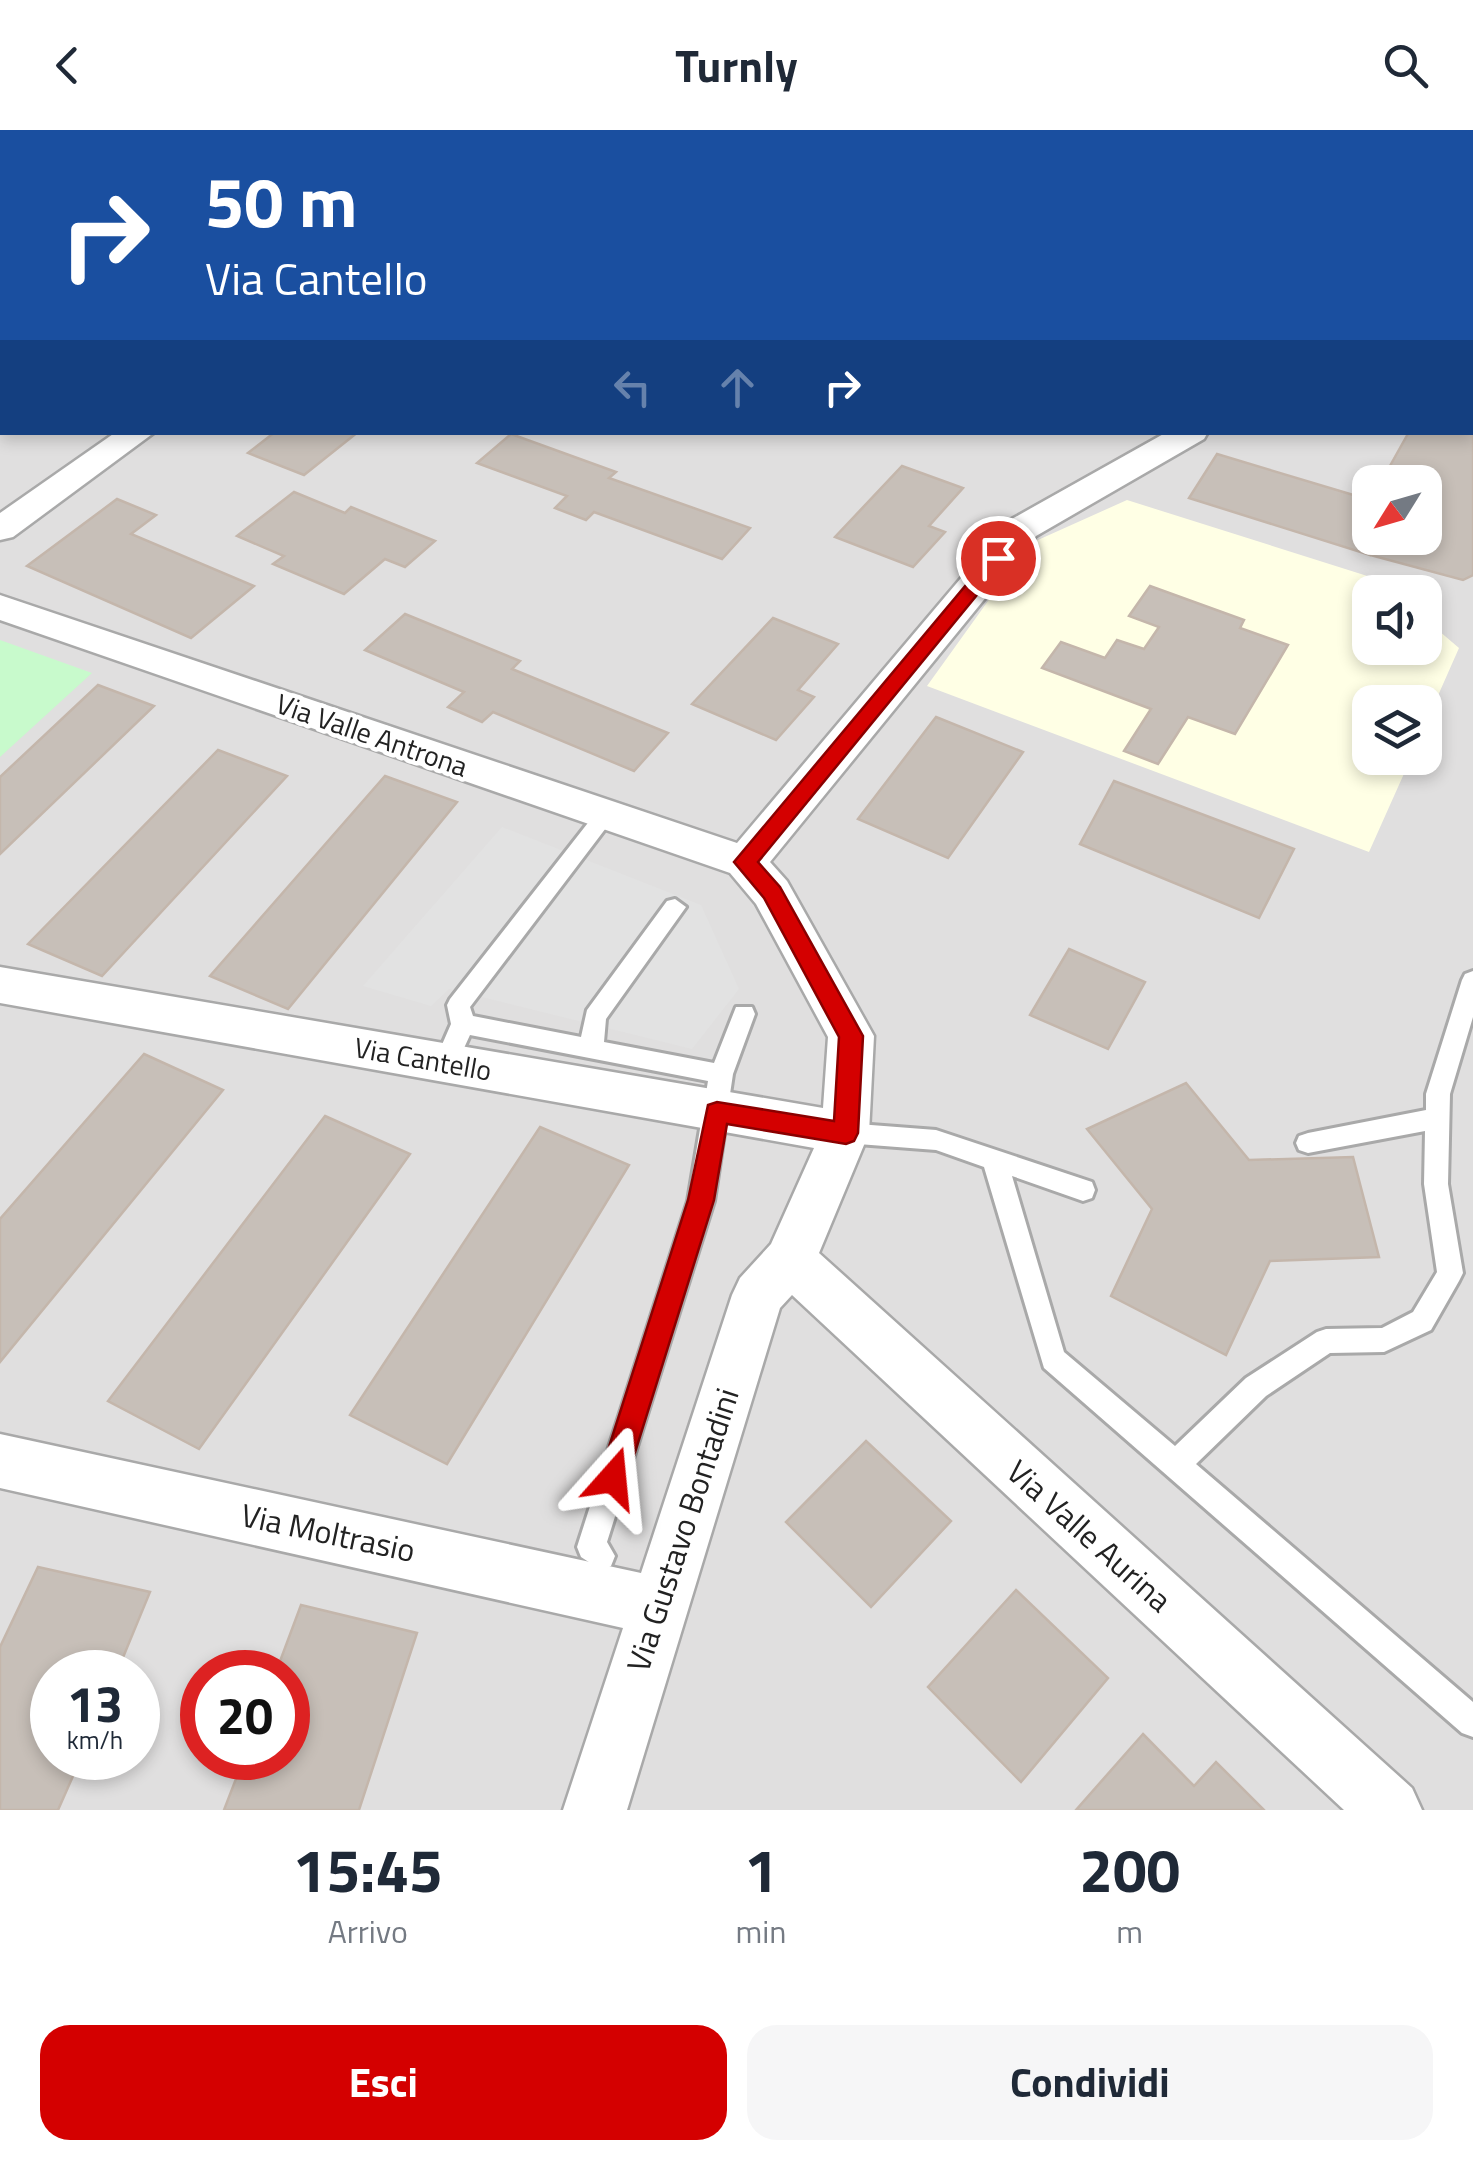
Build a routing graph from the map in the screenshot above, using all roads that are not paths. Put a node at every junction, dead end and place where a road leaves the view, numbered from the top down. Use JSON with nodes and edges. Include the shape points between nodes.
{"nodes":[{"id":1,"x":135,"y":435,"type":"edge"},
{"id":2,"x":1187,"y":435,"type":"edge"},
{"id":3,"x":0,"y":529,"type":"edge"},
{"id":4,"x":0,"y":607,"type":"edge"},
{"id":5,"x":604,"y":815,"type":"junction"},
{"id":6,"x":745,"y":862,"type":"junction"},
{"id":7,"x":675,"y":908,"type":"dead end"},
{"id":8,"x":1473,"y":980,"type":"edge"},
{"id":9,"x":0,"y":985,"type":"edge"},
{"id":10,"x":744,"y":1014,"type":"dead end"},
{"id":11,"x":454,"y":1044,"type":"junction"},
{"id":12,"x":591,"y":1051,"type":"junction"},
{"id":13,"x":719,"y":1093,"type":"junction"},
{"id":14,"x":1438,"y":1118,"type":"junction"},
{"id":15,"x":846,"y":1133,"type":"junction"},
{"id":16,"x":1308,"y":1143,"type":"dead end"},
{"id":17,"x":995,"y":1160,"type":"junction"},
{"id":18,"x":1083,"y":1190,"type":"dead end"},
{"id":19,"x":790,"y":1260,"type":"junction"},
{"id":20,"x":0,"y":1461,"type":"edge"},
{"id":21,"x":1175,"y":1465,"type":"junction"},
{"id":22,"x":601,"y":1556,"type":"dead end"},
{"id":23,"x":657,"y":1606,"type":"junction"},
{"id":24,"x":1473,"y":1722,"type":"edge"},
{"id":25,"x":594,"y":1810,"type":"edge"},
{"id":26,"x":1390,"y":1810,"type":"edge"}],
"edges":[{"from":1,"to":3,"type":"street"},
{"from":2,"to":6,"type":"street","via":[[1023,528]]},
{"from":4,"to":5,"type":"street","name":"Via Valle Antrona"},
{"from":5,"to":6,"type":"street","name":"Via Valle Antrona"},
{"from":5,"to":11,"type":"lane","via":[[458,1005]]},
{"from":6,"to":15,"type":"street","via":[[772,892],[851,1036]]},
{"from":7,"to":12,"type":"lane","via":[[594,1017]]},
{"from":8,"to":14,"type":"lane","via":[[1438,1094]]},
{"from":9,"to":11,"type":"street","name":"Via Cantello"},
{"from":10,"to":13,"type":"lane"},
{"from":11,"to":12,"type":"lane"},
{"from":11,"to":13,"type":"street","name":"Via Cantello"},
{"from":12,"to":13,"type":"lane"},
{"from":13,"to":15,"type":"street","name":"Via Cantello"},
{"from":13,"to":22,"type":"lane","via":[[701,1200],[590,1546]]},
{"from":14,"to":16,"type":"lane"},
{"from":14,"to":21,"type":"lane","via":[[1436,1184],[1450,1273],[1422,1321],[1384,1340],[1326,1342],[1256,1388]]},
{"from":15,"to":17,"type":"lane","via":[[936,1140]]},
{"from":15,"to":19,"type":"street"},
{"from":17,"to":18,"type":"lane"},
{"from":17,"to":21,"type":"lane","via":[[1053,1360]]},
{"from":19,"to":23,"type":"street","name":"Via Gustavo Bontadini","via":[[758,1295]]},
{"from":19,"to":26,"type":"street","name":"Via Valle Aurina"},
{"from":20,"to":23,"type":"street","name":"Via Moltrasio"},
{"from":21,"to":24,"type":"lane"},
{"from":23,"to":25,"type":"street","name":"Via Gustavo Bontadini"}]}
